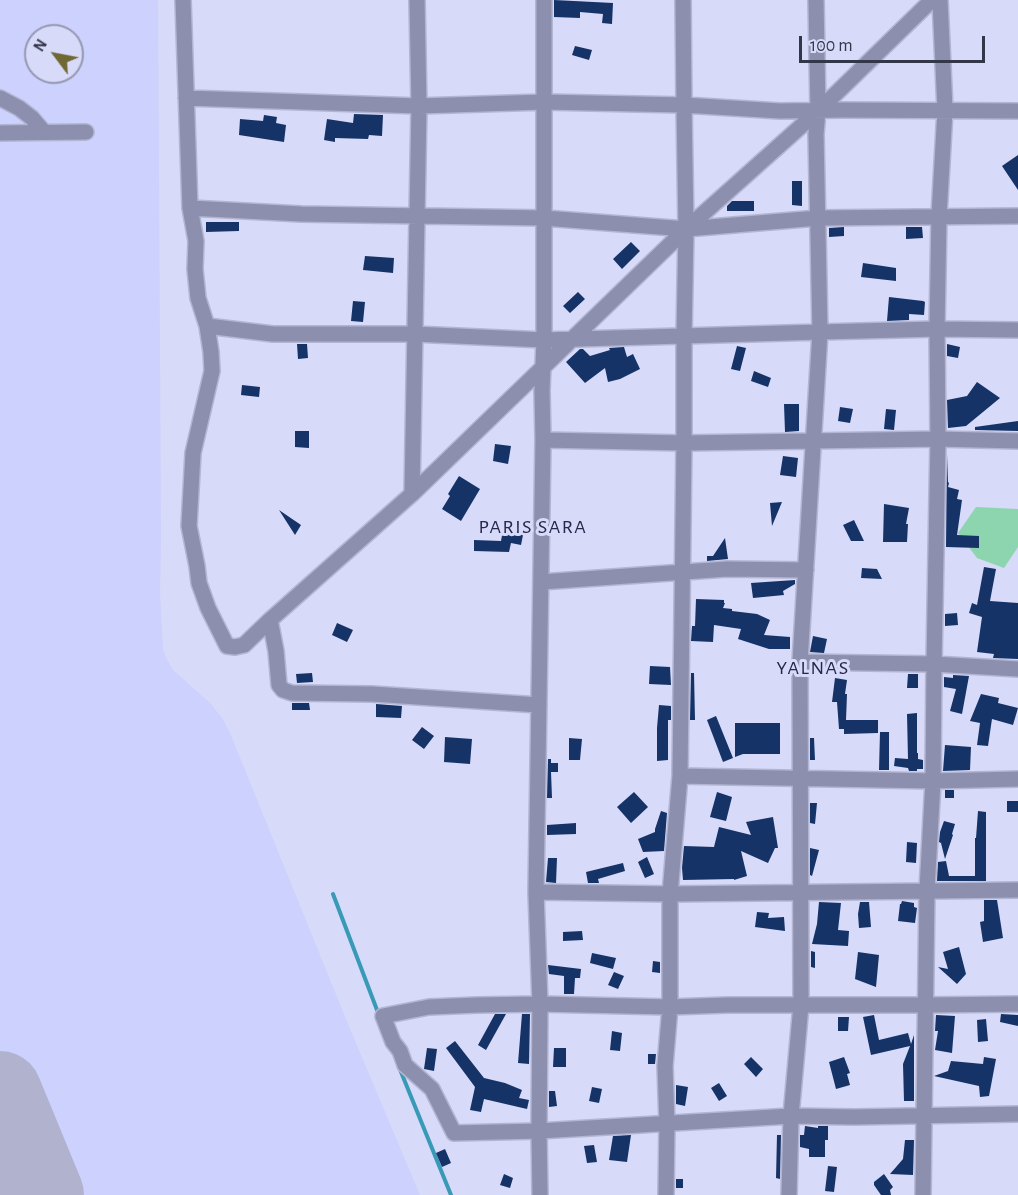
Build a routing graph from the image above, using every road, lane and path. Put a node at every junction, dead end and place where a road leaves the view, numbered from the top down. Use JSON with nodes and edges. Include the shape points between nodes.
{"nodes":[{"id":1,"x":183,"y":0,"type":"edge"},
{"id":2,"x":417,"y":0,"type":"edge"},
{"id":3,"x":544,"y":0,"type":"edge"},
{"id":4,"x":683,"y":0,"type":"edge"},
{"id":5,"x":816,"y":0,"type":"edge"},
{"id":6,"x":932,"y":0,"type":"edge"},
{"id":7,"x":940,"y":0,"type":"edge"},
{"id":8,"x":0,"y":98,"type":"edge"},
{"id":9,"x":186,"y":98,"type":"junction"},
{"id":10,"x":544,"y":102,"type":"junction"},
{"id":11,"x":684,"y":105,"type":"junction"},
{"id":12,"x":418,"y":106,"type":"junction"},
{"id":13,"x":945,"y":110,"type":"junction"},
{"id":14,"x":818,"y":111,"type":"junction"},
{"id":15,"x":1018,"y":111,"type":"edge"},
{"id":16,"x":44,"y":132,"type":"junction"},
{"id":17,"x":86,"y":132,"type":"dead end"},
{"id":18,"x":0,"y":133,"type":"edge"},
{"id":19,"x":190,"y":208,"type":"junction"},
{"id":20,"x":939,"y":216,"type":"junction"},
{"id":21,"x":1018,"y":216,"type":"edge"},
{"id":22,"x":416,"y":217,"type":"junction"},
{"id":23,"x":544,"y":218,"type":"junction"},
{"id":24,"x":818,"y":218,"type":"junction"},
{"id":25,"x":687,"y":229,"type":"junction"},
{"id":26,"x":207,"y":326,"type":"junction"},
{"id":27,"x":937,"y":329,"type":"junction"},
{"id":28,"x":1018,"y":330,"type":"edge"},
{"id":29,"x":819,"y":332,"type":"junction"},
{"id":30,"x":414,"y":334,"type":"junction"},
{"id":31,"x":684,"y":337,"type":"junction"},
{"id":32,"x":544,"y":340,"type":"junction"},
{"id":33,"x":572,"y":340,"type":"junction"},
{"id":34,"x":543,"y":367,"type":"junction"},
{"id":35,"x":938,"y":439,"type":"junction"},
{"id":36,"x":543,"y":440,"type":"junction"},
{"id":37,"x":814,"y":441,"type":"junction"},
{"id":38,"x":1018,"y":441,"type":"edge"},
{"id":39,"x":684,"y":442,"type":"junction"},
{"id":40,"x":412,"y":494,"type":"junction"},
{"id":41,"x":806,"y":570,"type":"junction"},
{"id":42,"x":682,"y":571,"type":"junction"},
{"id":43,"x":541,"y":582,"type":"junction"},
{"id":44,"x":270,"y":620,"type":"junction"},
{"id":45,"x":800,"y":662,"type":"junction"},
{"id":46,"x":934,"y":664,"type":"junction"},
{"id":47,"x":1018,"y":669,"type":"edge"},
{"id":48,"x":539,"y":705,"type":"junction"},
{"id":49,"x":680,"y":776,"type":"junction"},
{"id":50,"x":801,"y":779,"type":"junction"},
{"id":51,"x":1018,"y":779,"type":"edge"},
{"id":52,"x":933,"y":781,"type":"junction"},
{"id":53,"x":927,"y":890,"type":"junction"},
{"id":54,"x":1018,"y":890,"type":"edge"},
{"id":55,"x":801,"y":891,"type":"junction"},
{"id":56,"x":536,"y":892,"type":"junction"},
{"id":57,"x":670,"y":894,"type":"junction"},
{"id":58,"x":540,"y":1004,"type":"junction"},
{"id":59,"x":1018,"y":1004,"type":"edge"},
{"id":60,"x":801,"y":1005,"type":"junction"},
{"id":61,"x":926,"y":1005,"type":"junction"},
{"id":62,"x":670,"y":1007,"type":"junction"},
{"id":63,"x":1018,"y":1114,"type":"edge"},
{"id":64,"x":791,"y":1116,"type":"junction"},
{"id":65,"x":925,"y":1116,"type":"junction"},
{"id":66,"x":667,"y":1124,"type":"junction"},
{"id":67,"x":539,"y":1131,"type":"junction"},
{"id":68,"x":540,"y":1195,"type":"edge"},
{"id":69,"x":666,"y":1195,"type":"edge"},
{"id":70,"x":789,"y":1195,"type":"edge"},
{"id":71,"x":923,"y":1195,"type":"edge"}],
"edges":[{"from":1,"to":9,"type":"street"},
{"from":2,"to":12,"type":"street"},
{"from":3,"to":10,"type":"street"},
{"from":4,"to":11,"type":"street"},
{"from":5,"to":14,"type":"street"},
{"from":6,"to":14,"type":"street"},
{"from":7,"to":13,"type":"street"},
{"from":8,"to":16,"type":"street","via":[[32,118]]},
{"from":9,"to":12,"type":"street"},
{"from":9,"to":19,"type":"street"},
{"from":10,"to":11,"type":"street"},
{"from":10,"to":12,"type":"street"},
{"from":10,"to":23,"type":"street"},
{"from":11,"to":14,"type":"street"},
{"from":11,"to":25,"type":"street"},
{"from":12,"to":22,"type":"street"},
{"from":13,"to":14,"type":"street"},
{"from":13,"to":15,"type":"street"},
{"from":13,"to":20,"type":"street"},
{"from":14,"to":24,"type":"street"},
{"from":14,"to":25,"type":"street"},
{"from":16,"to":17,"type":"street"},
{"from":16,"to":18,"type":"street"},
{"from":19,"to":22,"type":"street"},
{"from":19,"to":26,"type":"street","via":[[196,241],[198,298]]},
{"from":20,"to":21,"type":"street"},
{"from":20,"to":24,"type":"street"},
{"from":20,"to":27,"type":"street"},
{"from":22,"to":23,"type":"street"},
{"from":22,"to":30,"type":"street"},
{"from":23,"to":25,"type":"street"},
{"from":23,"to":32,"type":"street"},
{"from":24,"to":25,"type":"street"},
{"from":24,"to":29,"type":"street"},
{"from":25,"to":31,"type":"street"},
{"from":25,"to":33,"type":"street"},
{"from":26,"to":30,"type":"street","via":[[273,334]]},
{"from":26,"to":44,"type":"street","via":[[212,371],[193,453],[189,499],[189,526],[199,583],[227,646],[244,645]]},
{"from":27,"to":28,"type":"street"},
{"from":27,"to":29,"type":"street"},
{"from":27,"to":35,"type":"street"},
{"from":29,"to":31,"type":"street"},
{"from":29,"to":37,"type":"street"},
{"from":30,"to":32,"type":"street"},
{"from":30,"to":40,"type":"street"},
{"from":31,"to":33,"type":"street"},
{"from":31,"to":39,"type":"street"},
{"from":32,"to":33,"type":"street"},
{"from":32,"to":34,"type":"street"},
{"from":33,"to":34,"type":"street"},
{"from":34,"to":36,"type":"street"},
{"from":34,"to":40,"type":"street"},
{"from":35,"to":37,"type":"street"},
{"from":35,"to":38,"type":"street"},
{"from":35,"to":46,"type":"street"},
{"from":36,"to":39,"type":"street"},
{"from":36,"to":43,"type":"street"},
{"from":37,"to":39,"type":"street"},
{"from":37,"to":41,"type":"street"},
{"from":39,"to":42,"type":"street"},
{"from":40,"to":44,"type":"street"},
{"from":41,"to":42,"type":"street"},
{"from":41,"to":45,"type":"street"},
{"from":42,"to":43,"type":"street"},
{"from":42,"to":49,"type":"street"},
{"from":43,"to":48,"type":"street"},
{"from":44,"to":48,"type":"street","via":[[279,685],[292,693]]},
{"from":45,"to":46,"type":"street"},
{"from":45,"to":50,"type":"street"},
{"from":46,"to":47,"type":"street"},
{"from":46,"to":52,"type":"street"},
{"from":48,"to":56,"type":"street"},
{"from":49,"to":50,"type":"street"},
{"from":49,"to":57,"type":"street"},
{"from":50,"to":52,"type":"street"},
{"from":50,"to":55,"type":"street"},
{"from":51,"to":52,"type":"street"},
{"from":52,"to":53,"type":"street"},
{"from":53,"to":54,"type":"street"},
{"from":53,"to":55,"type":"street"},
{"from":53,"to":61,"type":"street"},
{"from":55,"to":57,"type":"street"},
{"from":55,"to":60,"type":"street"},
{"from":56,"to":57,"type":"street"},
{"from":56,"to":58,"type":"street"},
{"from":57,"to":62,"type":"street"},
{"from":58,"to":62,"type":"street"},
{"from":58,"to":67,"type":"street"},
{"from":58,"to":67,"type":"street","via":[[429,1007],[383,1016],[405,1065],[432,1089],[454,1133]]},
{"from":59,"to":61,"type":"street"},
{"from":60,"to":61,"type":"street"},
{"from":60,"to":62,"type":"street"},
{"from":60,"to":64,"type":"street"},
{"from":61,"to":65,"type":"street"},
{"from":62,"to":66,"type":"street","via":[[665,1066]]},
{"from":63,"to":65,"type":"street"},
{"from":64,"to":65,"type":"street"},
{"from":64,"to":66,"type":"street"},
{"from":64,"to":70,"type":"street"},
{"from":65,"to":71,"type":"street"},
{"from":66,"to":67,"type":"street"},
{"from":66,"to":69,"type":"street"},
{"from":67,"to":68,"type":"street"}]}
